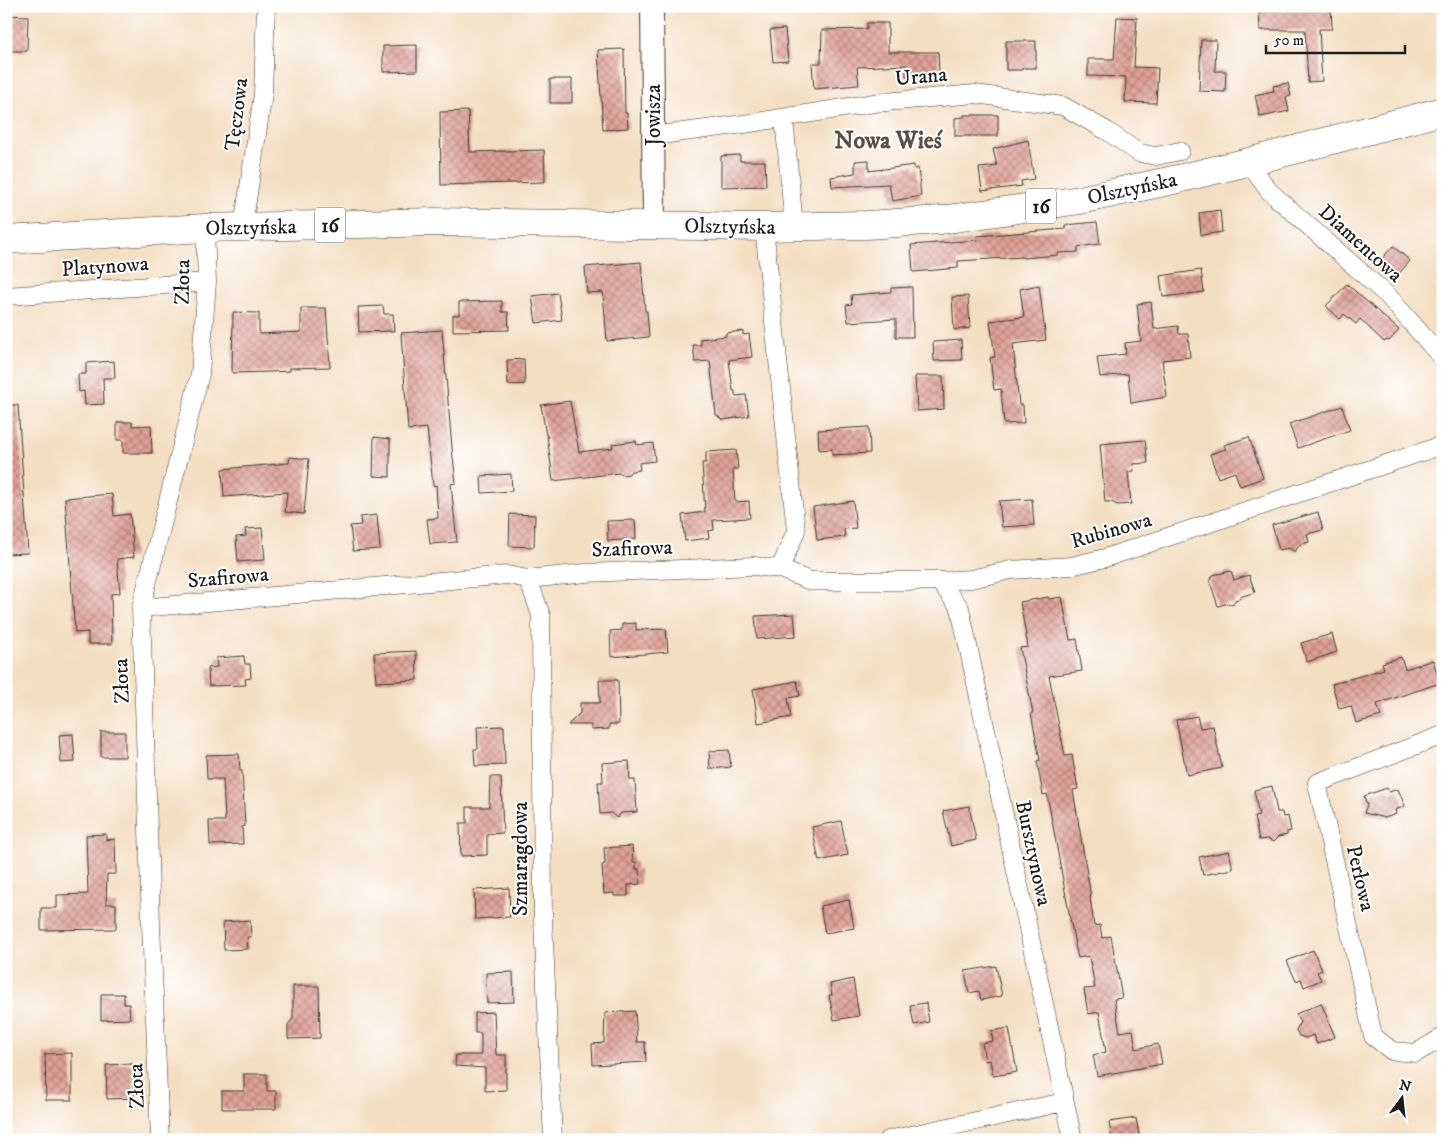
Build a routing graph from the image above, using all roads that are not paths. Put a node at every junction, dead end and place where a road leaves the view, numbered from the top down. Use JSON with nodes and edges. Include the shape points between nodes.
{"nodes":[{"id":1,"x":266,"y":6,"type":"edge"},
{"id":2,"x":652,"y":6,"type":"edge"},
{"id":3,"x":1443,"y":111,"type":"edge"},
{"id":4,"x":784,"y":118,"type":"junction"},
{"id":5,"x":653,"y":136,"type":"junction"},
{"id":6,"x":1180,"y":151,"type":"dead end"},
{"id":7,"x":1248,"y":162,"type":"junction"},
{"id":8,"x":654,"y":224,"type":"junction"},
{"id":9,"x":243,"y":227,"type":"junction"},
{"id":10,"x":764,"y":227,"type":"junction"},
{"id":11,"x":794,"y":227,"type":"junction"},
{"id":12,"x":205,"y":228,"type":"junction"},
{"id":13,"x":6,"y":240,"type":"edge"},
{"id":14,"x":207,"y":282,"type":"junction"},
{"id":15,"x":6,"y":296,"type":"edge"},
{"id":16,"x":1443,"y":359,"type":"edge"},
{"id":17,"x":1443,"y":446,"type":"edge"},
{"id":18,"x":780,"y":569,"type":"junction"},
{"id":19,"x":528,"y":579,"type":"junction"},
{"id":20,"x":939,"y":581,"type":"junction"},
{"id":21,"x":141,"y":608,"type":"junction"},
{"id":22,"x":1443,"y":735,"type":"edge"},
{"id":23,"x":1443,"y":1038,"type":"edge"},
{"id":24,"x":1064,"y":1102,"type":"junction"},
{"id":25,"x":160,"y":1140,"type":"edge"},
{"id":26,"x":553,"y":1140,"type":"edge"},
{"id":27,"x":888,"y":1140,"type":"edge"},
{"id":28,"x":1072,"y":1140,"type":"edge"}],
"edges":[{"from":1,"to":9,"type":"street","name":"Tęczowa","via":[[263,94]]},
{"from":2,"to":5,"type":"street","name":"Jowisza"},
{"from":3,"to":7,"type":"main road","name":"Olsztyńska","number":"16"},
{"from":4,"to":5,"type":"street","name":"Urana"},
{"from":4,"to":6,"type":"street","name":"Urana","via":[[874,104],[975,94],[1064,106],[1139,153],[1156,156]]},
{"from":4,"to":11,"type":"street"},
{"from":5,"to":8,"type":"street","name":"Jowisza"},
{"from":7,"to":11,"type":"main road","name":"Olsztyńska","number":"16","via":[[1080,200],[964,218]]},
{"from":7,"to":16,"type":"street","name":"Diamentowa","via":[[1269,191],[1388,296]]},
{"from":8,"to":9,"type":"main road","name":"Olsztyńska","number":"16","via":[[435,222]]},
{"from":8,"to":10,"type":"main road","name":"Olsztyńska","number":"16"},
{"from":9,"to":12,"type":"main road","name":"Olsztyńska","number":"16"},
{"from":10,"to":11,"type":"main road","name":"Olsztyńska","number":"16"},
{"from":10,"to":18,"type":"street","via":[[796,531]]},
{"from":12,"to":13,"type":"main road","name":"Olsztyńska","number":"16"},
{"from":12,"to":14,"type":"street","name":"Złota"},
{"from":14,"to":15,"type":"street","name":"Platynowa"},
{"from":14,"to":21,"type":"street","name":"Złota","via":[[200,374]]},
{"from":17,"to":20,"type":"street","name":"Rubinowa","via":[[1105,558],[1071,566],[1011,570],[971,579]]},
{"from":18,"to":19,"type":"street","name":"Szafirowa","via":[[722,567]]},
{"from":18,"to":20,"type":"street","name":"Rubinowa","via":[[810,581]]},
{"from":19,"to":21,"type":"street","name":"Szafirowa","via":[[507,575]]},
{"from":19,"to":26,"type":"street","name":"Szmaragdowa","via":[[541,616],[543,919]]},
{"from":20,"to":24,"type":"street","name":"Bursztynowa","via":[[960,608]]},
{"from":21,"to":25,"type":"street","name":"Złota"},
{"from":22,"to":23,"type":"street","name":"Perłowa","via":[[1317,783],[1373,1036],[1392,1051],[1416,1053]]},
{"from":24,"to":27,"type":"street"},
{"from":24,"to":28,"type":"street","name":"Bursztynowa"}]}
